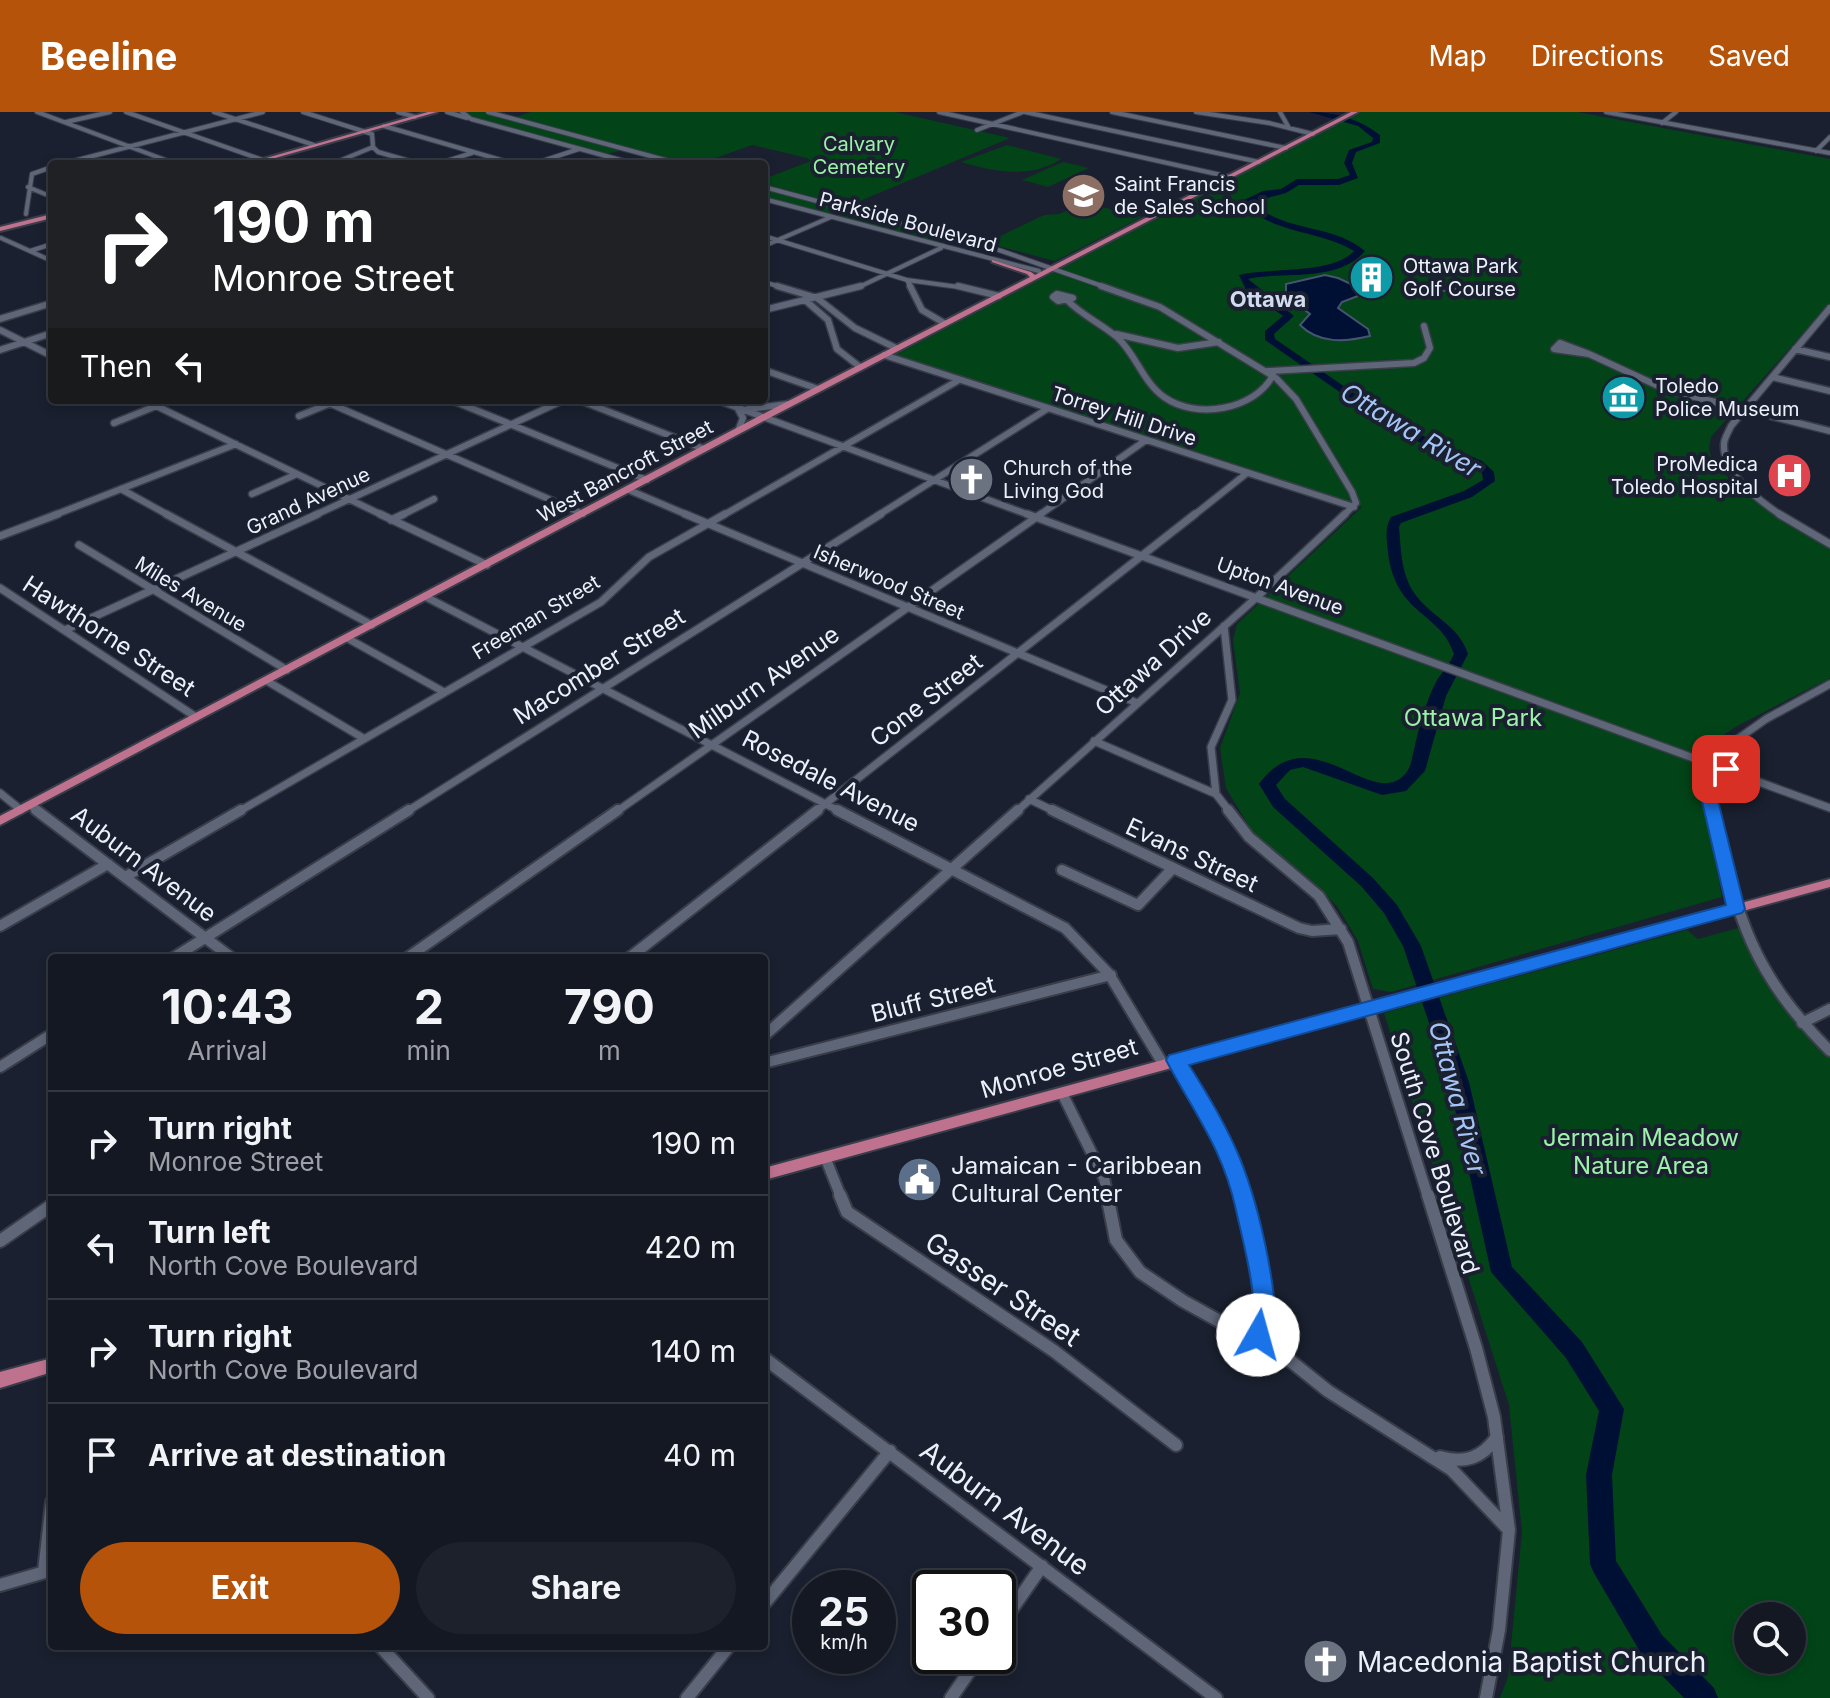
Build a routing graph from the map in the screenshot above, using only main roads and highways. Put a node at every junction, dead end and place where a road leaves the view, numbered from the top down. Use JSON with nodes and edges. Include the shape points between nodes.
{"nodes":[{"id":1,"x":434,"y":112,"type":"edge"},
{"id":2,"x":1351,"y":114,"type":"edge"},
{"id":3,"x":262,"y":160,"type":"edge"},
{"id":4,"x":48,"y":217,"type":"edge"},
{"id":5,"x":0,"y":229,"type":"edge"},
{"id":6,"x":994,"y":261,"type":"road end"},
{"id":7,"x":1034,"y":278,"type":"junction"},
{"id":8,"x":0,"y":821,"type":"edge"},
{"id":9,"x":1830,"y":883,"type":"edge"},
{"id":10,"x":768,"y":1173,"type":"edge"},
{"id":11,"x":48,"y":1366,"type":"edge"},
{"id":12,"x":0,"y":1380,"type":"edge"}],
"edges":[{"from":1,"to":3,"type":"main road"},
{"from":2,"to":7,"type":"main road","name":"West Bancroft Street"},
{"from":4,"to":5,"type":"main road"},
{"from":6,"to":7,"type":"main road"},
{"from":7,"to":8,"type":"main road","name":"West Bancroft Street"},
{"from":9,"to":10,"type":"main road","name":"Monroe Street"},
{"from":11,"to":12,"type":"main road"}]}
